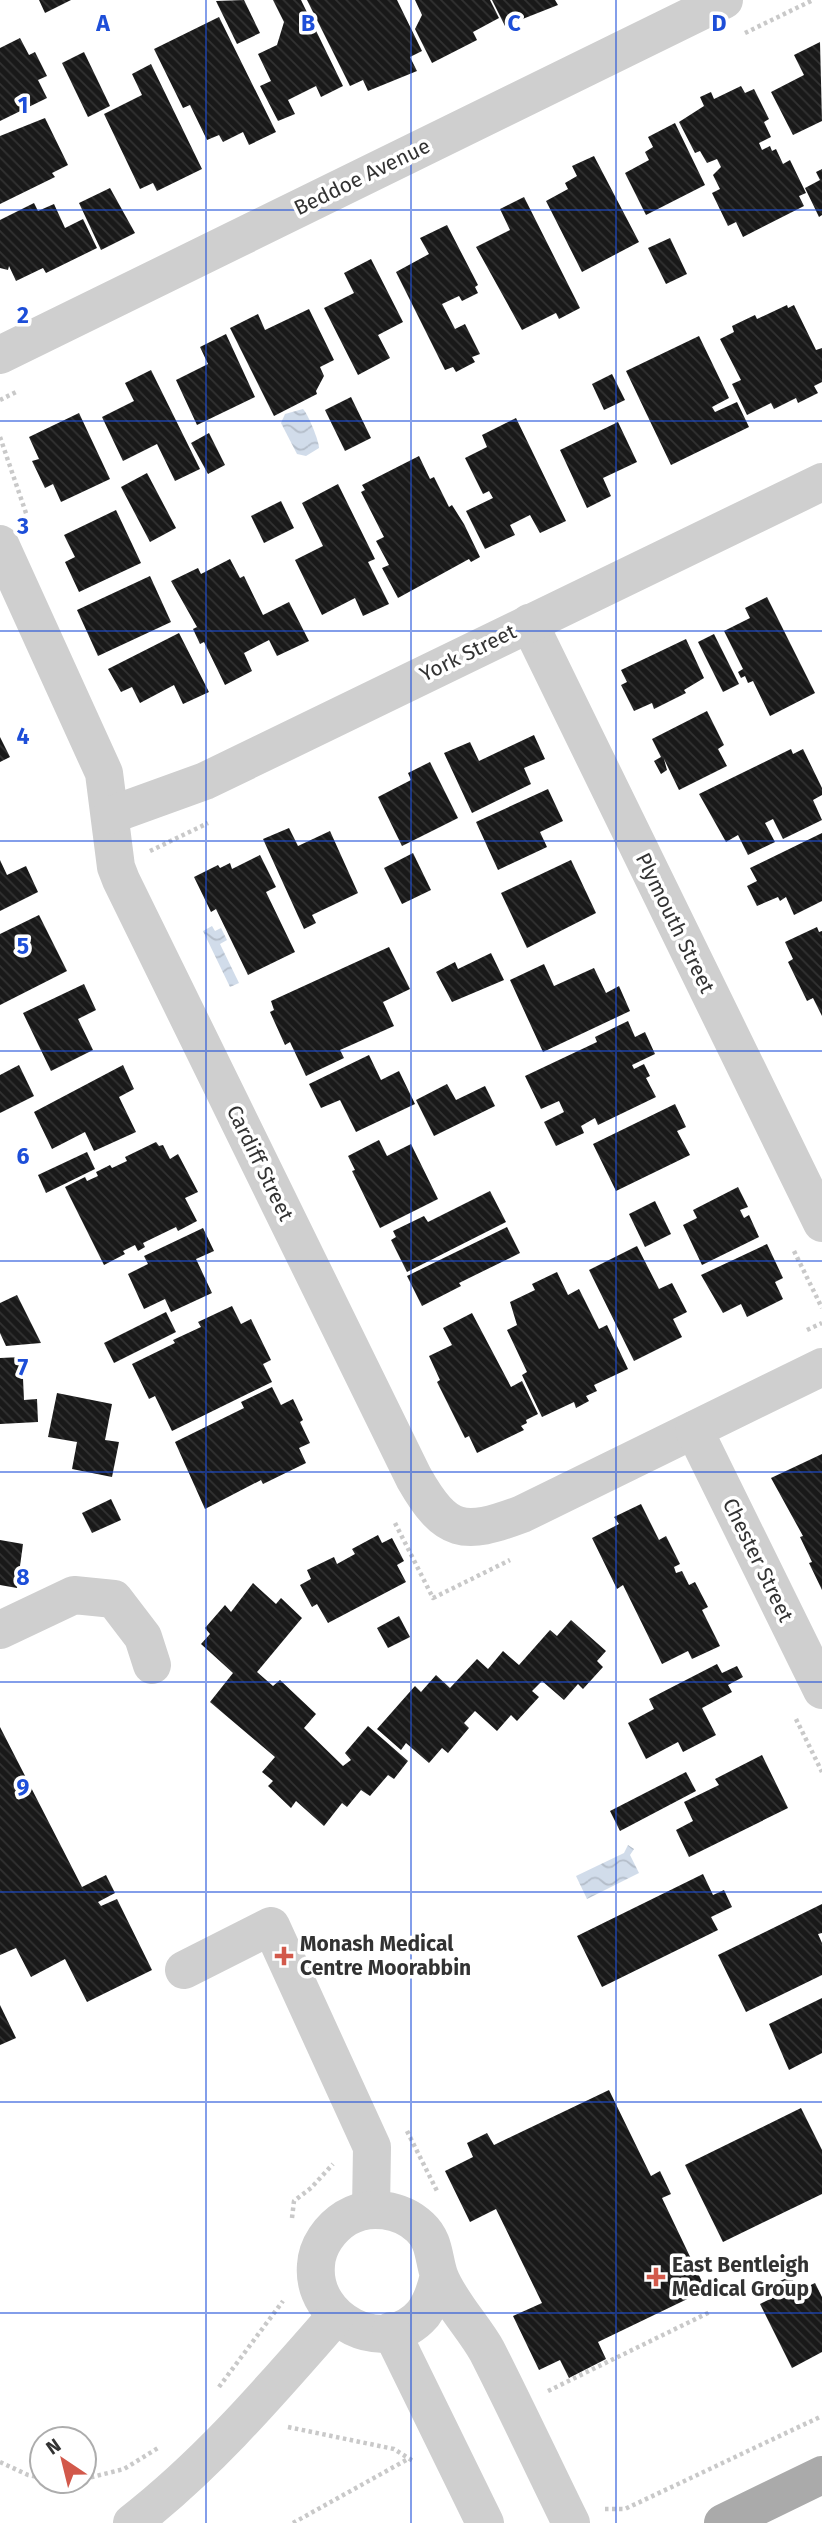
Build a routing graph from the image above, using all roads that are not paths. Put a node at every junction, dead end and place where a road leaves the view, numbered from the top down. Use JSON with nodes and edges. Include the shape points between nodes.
{"nodes":[{"id":1,"x":724,"y":0,"type":"edge"},
{"id":2,"x":0,"y":355,"type":"edge"},
{"id":3,"x":822,"y":482,"type":"edge"},
{"id":4,"x":16,"y":536,"type":"edge"},
{"id":5,"x":529,"y":623,"type":"junction"},
{"id":6,"x":129,"y":810,"type":"junction"},
{"id":7,"x":822,"y":1223,"type":"edge"},
{"id":8,"x":822,"y":1367,"type":"edge"},
{"id":9,"x":694,"y":1430,"type":"junction"},
{"id":10,"x":0,"y":1630,"type":"edge"},
{"id":11,"x":152,"y":1665,"type":"dead end"},
{"id":12,"x":807,"y":1700,"type":"edge"},
{"id":13,"x":184,"y":1970,"type":"dead end"},
{"id":14,"x":371,"y":2210,"type":"junction"},
{"id":15,"x":439,"y":2275,"type":"junction"},
{"id":16,"x":335,"y":2317,"type":"junction"},
{"id":17,"x":391,"y":2332,"type":"junction"},
{"id":18,"x":822,"y":2475,"type":"edge"},
{"id":19,"x":586,"y":2516,"type":"edge"},
{"id":20,"x":132,"y":2523,"type":"edge"},
{"id":21,"x":485,"y":2523,"type":"edge"},
{"id":22,"x":723,"y":2523,"type":"edge"}],
"edges":[{"from":1,"to":2,"type":"street","name":"Beddoe Avenue"},
{"from":3,"to":5,"type":"street","name":"York Street"},
{"from":4,"to":6,"type":"street","name":"Cardiff Street","via":[[104,773]]},
{"from":5,"to":6,"type":"street","name":"York Street","via":[[205,781]]},
{"from":5,"to":7,"type":"street","name":"Plymouth Street"},
{"from":6,"to":9,"type":"street","name":"Cardiff Street","via":[[116,867],[121,880],[431,1507],[449,1523],[463,1527],[495,1524]]},
{"from":8,"to":9,"type":"street","name":"Cardiff Street"},
{"from":9,"to":12,"type":"street","name":"Chester Street"},
{"from":10,"to":11,"type":"street","via":[[74,1595],[114,1600],[143,1637]]},
{"from":13,"to":14,"type":"street","via":[[271,1926],[372,2147]]},
{"from":14,"to":15,"type":"street","via":[[392,2211],[423,2229],[434,2247]]},
{"from":14,"to":16,"type":"street","via":[[338,2224],[324,2240],[316,2263],[316,2285]]},
{"from":15,"to":17,"type":"street","via":[[434,2296],[422,2314]]},
{"from":15,"to":19,"type":"street","via":[[486,2349],[514,2407]]},
{"from":16,"to":17,"type":"street","via":[[352,2328]]},
{"from":16,"to":20,"type":"street","via":[[247,2418]]},
{"from":17,"to":21,"type":"street"},
{"from":18,"to":22,"type":"main road"}]}
